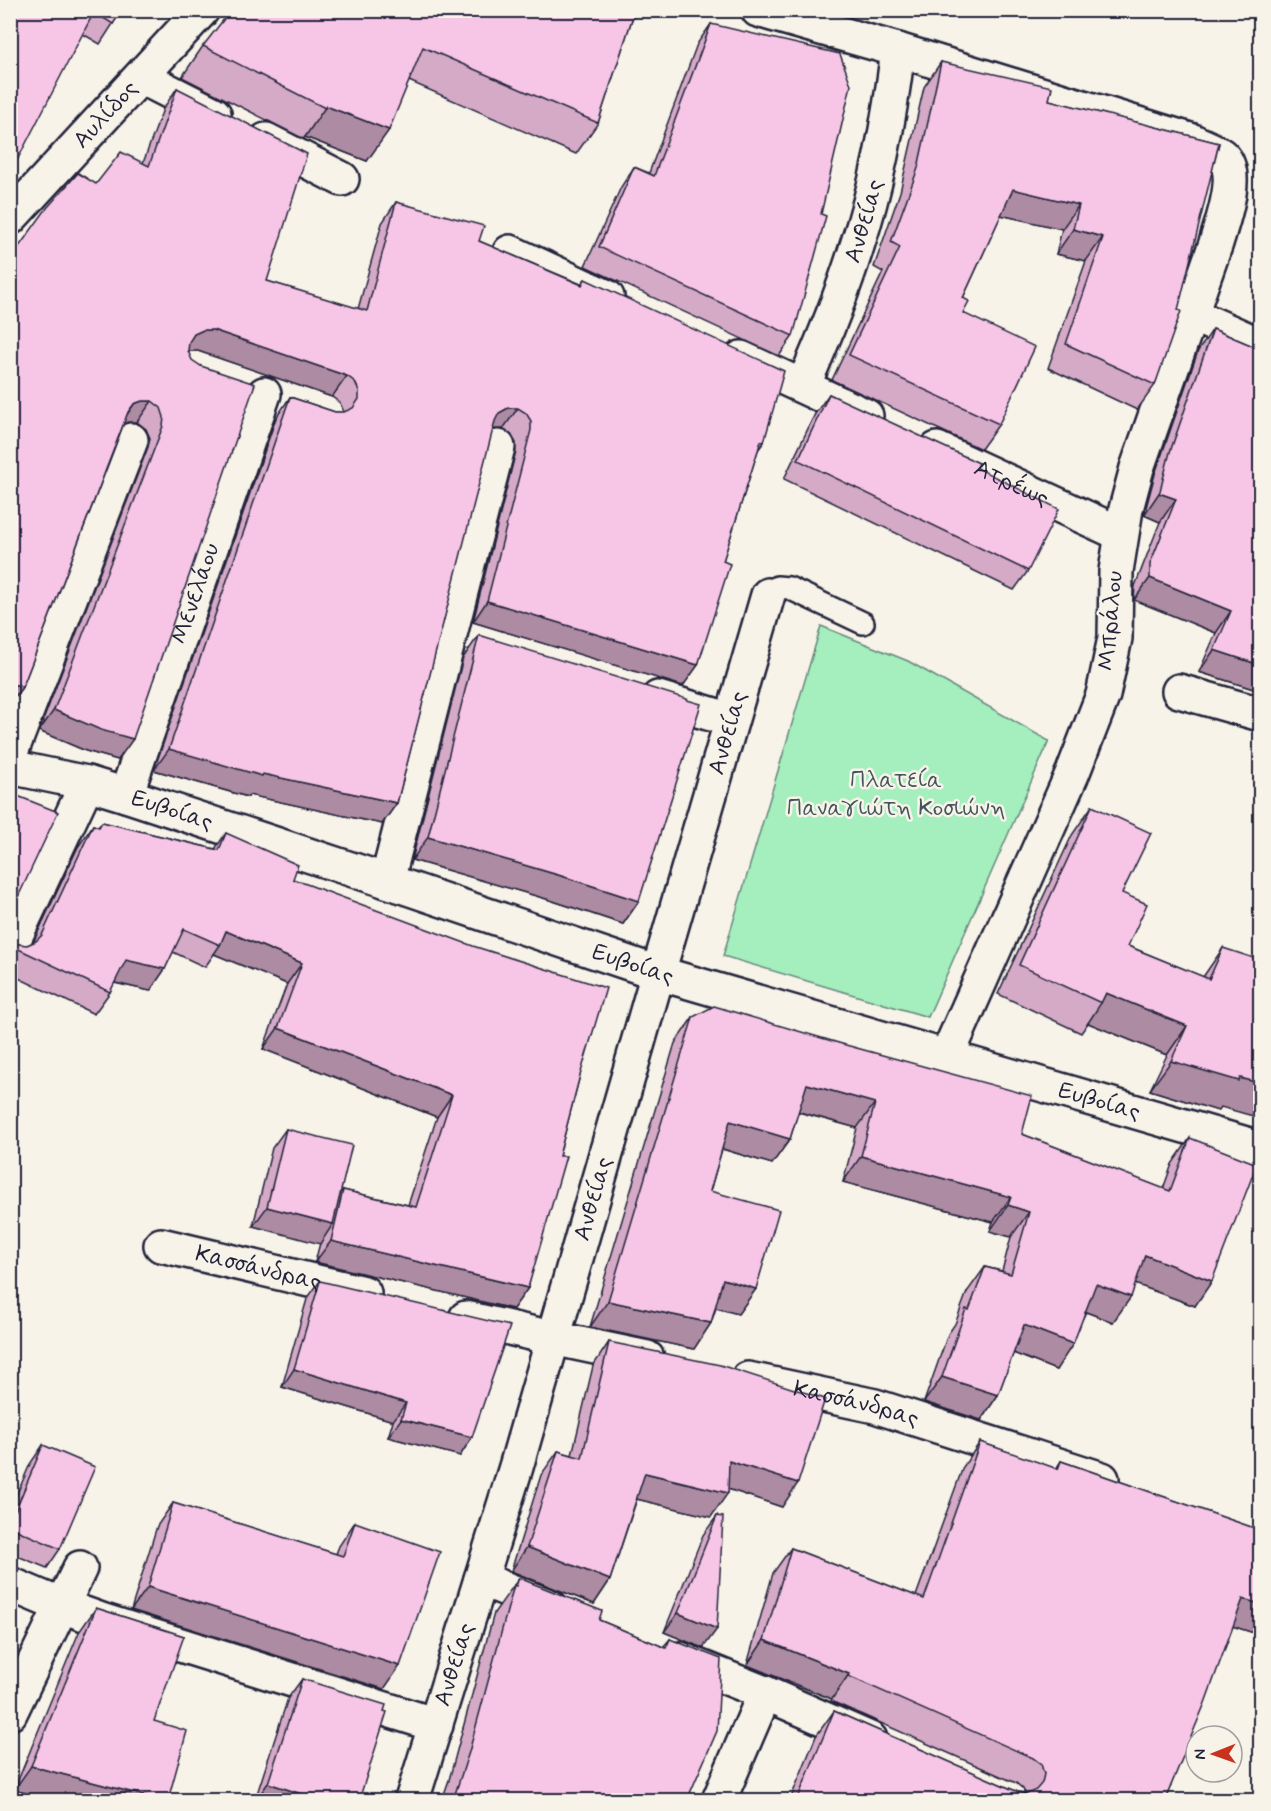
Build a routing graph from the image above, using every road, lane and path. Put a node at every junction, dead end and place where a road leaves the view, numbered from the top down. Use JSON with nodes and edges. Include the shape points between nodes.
{"nodes":[{"id":1,"x":202,"y":10,"type":"edge"},
{"id":2,"x":758,"y":10,"type":"edge"},
{"id":3,"x":898,"y":50,"type":"junction"},
{"id":4,"x":141,"y":77,"type":"junction"},
{"id":5,"x":342,"y":179,"type":"dead end"},
{"id":6,"x":10,"y":218,"type":"edge"},
{"id":7,"x":510,"y":252,"type":"edge"},
{"id":8,"x":629,"y":307,"type":"edge"},
{"id":9,"x":1190,"y":314,"type":"junction"},
{"id":10,"x":1260,"y":345,"type":"edge"},
{"id":11,"x":716,"y":346,"type":"edge"},
{"id":12,"x":233,"y":383,"type":"edge"},
{"id":13,"x":803,"y":386,"type":"junction"},
{"id":14,"x":264,"y":394,"type":"junction"},
{"id":15,"x":295,"y":404,"type":"edge"},
{"id":16,"x":130,"y":440,"type":"dead end"},
{"id":17,"x":498,"y":447,"type":"dead end"},
{"id":18,"x":1121,"y":534,"type":"junction"},
{"id":19,"x":768,"y":595,"type":"joint"},
{"id":20,"x":863,"y":623,"type":"dead end"},
{"id":21,"x":449,"y":634,"type":"junction"},
{"id":22,"x":483,"y":645,"type":"edge"},
{"id":23,"x":630,"y":689,"type":"edge"},
{"id":24,"x":1179,"y":691,"type":"dead end"},
{"id":25,"x":1260,"y":714,"type":"edge"},
{"id":26,"x":731,"y":720,"type":"junction"},
{"id":27,"x":10,"y":755,"type":"edge"},
{"id":28,"x":10,"y":767,"type":"edge"},
{"id":29,"x":87,"y":783,"type":"junction"},
{"id":30,"x":126,"y":795,"type":"junction"},
{"id":31,"x":387,"y":881,"type":"junction"},
{"id":32,"x":10,"y":948,"type":"edge"},
{"id":33,"x":658,"y":973,"type":"junction"},
{"id":34,"x":947,"y":1056,"type":"junction"},
{"id":35,"x":1260,"y":1148,"type":"edge"},
{"id":36,"x":161,"y":1245,"type":"dead end"},
{"id":37,"x":391,"y":1300,"type":"edge"},
{"id":38,"x":437,"y":1311,"type":"edge"},
{"id":39,"x":552,"y":1338,"type":"junction"},
{"id":40,"x":679,"y":1365,"type":"edge"},
{"id":41,"x":714,"y":1372,"type":"edge"},
{"id":42,"x":1125,"y":1486,"type":"edge"},
{"id":43,"x":80,"y":1568,"type":"dead end"},
{"id":44,"x":481,"y":1579,"type":"junction"},
{"id":45,"x":10,"y":1584,"type":"edge"},
{"id":46,"x":62,"y":1606,"type":"junction"},
{"id":47,"x":579,"y":1618,"type":"edge"},
{"id":48,"x":656,"y":1649,"type":"edge"},
{"id":49,"x":765,"y":1693,"type":"junction"},
{"id":50,"x":10,"y":1713,"type":"edge"},
{"id":51,"x":436,"y":1725,"type":"junction"},
{"id":52,"x":892,"y":1749,"type":"edge"},
{"id":53,"x":412,"y":1800,"type":"edge"},
{"id":54,"x":719,"y":1800,"type":"edge"}],
"edges":[{"from":1,"to":4,"type":"street","name":"Αυλίδος"},
{"from":2,"to":3,"type":"street"},
{"from":3,"to":9,"type":"street","name":"Μπράλου","via":[[1194,141],[1222,157],[1230,170],[1226,209]]},
{"from":3,"to":13,"type":"street","name":"Ανθείας","via":[[886,130],[858,245]]},
{"from":4,"to":5,"type":"street"},
{"from":4,"to":6,"type":"street","name":"Αυλίδος"},
{"from":7,"to":8,"type":"street"},
{"from":9,"to":10,"type":"street"},
{"from":9,"to":18,"type":"street","name":"Μπράλου","via":[[1137,468]]},
{"from":11,"to":13,"type":"street","name":"Ατρέως"},
{"from":12,"to":14,"type":"street"},
{"from":13,"to":18,"type":"street","name":"Ατρέως"},
{"from":14,"to":15,"type":"street"},
{"from":14,"to":30,"type":"street","name":"Μενελάου"},
{"from":16,"to":27,"type":"street"},
{"from":17,"to":21,"type":"street"},
{"from":18,"to":34,"type":"street","name":"Μπράλου","via":[[1114,638],[1103,695],[1073,772]]},
{"from":19,"to":20,"type":"lane","via":[[777,587],[789,588]]},
{"from":19,"to":26,"type":"street","name":"Ανθείας"},
{"from":21,"to":22,"type":"street"},
{"from":21,"to":31,"type":"street"},
{"from":23,"to":26,"type":"street"},
{"from":24,"to":25,"type":"street"},
{"from":26,"to":33,"type":"street","name":"Ανθείας"},
{"from":28,"to":29,"type":"street","name":"Ευβοίας"},
{"from":29,"to":30,"type":"street","name":"Ευβοίας"},
{"from":29,"to":32,"type":"street"},
{"from":30,"to":31,"type":"street","name":"Ευβοίας"},
{"from":31,"to":33,"type":"street","name":"Ευβοίας"},
{"from":33,"to":34,"type":"street","name":"Ευβοίας"},
{"from":33,"to":39,"type":"street","name":"Ανθείας"},
{"from":34,"to":35,"type":"street","name":"Ευβοίας"},
{"from":36,"to":37,"type":"street","name":"Κασσάνδρας"},
{"from":38,"to":39,"type":"street"},
{"from":39,"to":40,"type":"street"},
{"from":39,"to":44,"type":"street","name":"Ανθείας"},
{"from":41,"to":42,"type":"street","name":"Κασσάνδρας","via":[[875,1406]]},
{"from":43,"to":46,"type":"street"},
{"from":44,"to":47,"type":"street"},
{"from":44,"to":51,"type":"street","name":"Ανθείας"},
{"from":45,"to":46,"type":"street"},
{"from":46,"to":50,"type":"street"},
{"from":46,"to":51,"type":"street"},
{"from":48,"to":49,"type":"street"},
{"from":49,"to":52,"type":"street"},
{"from":49,"to":54,"type":"street"},
{"from":51,"to":53,"type":"street","name":"Ανθείας"}]}
